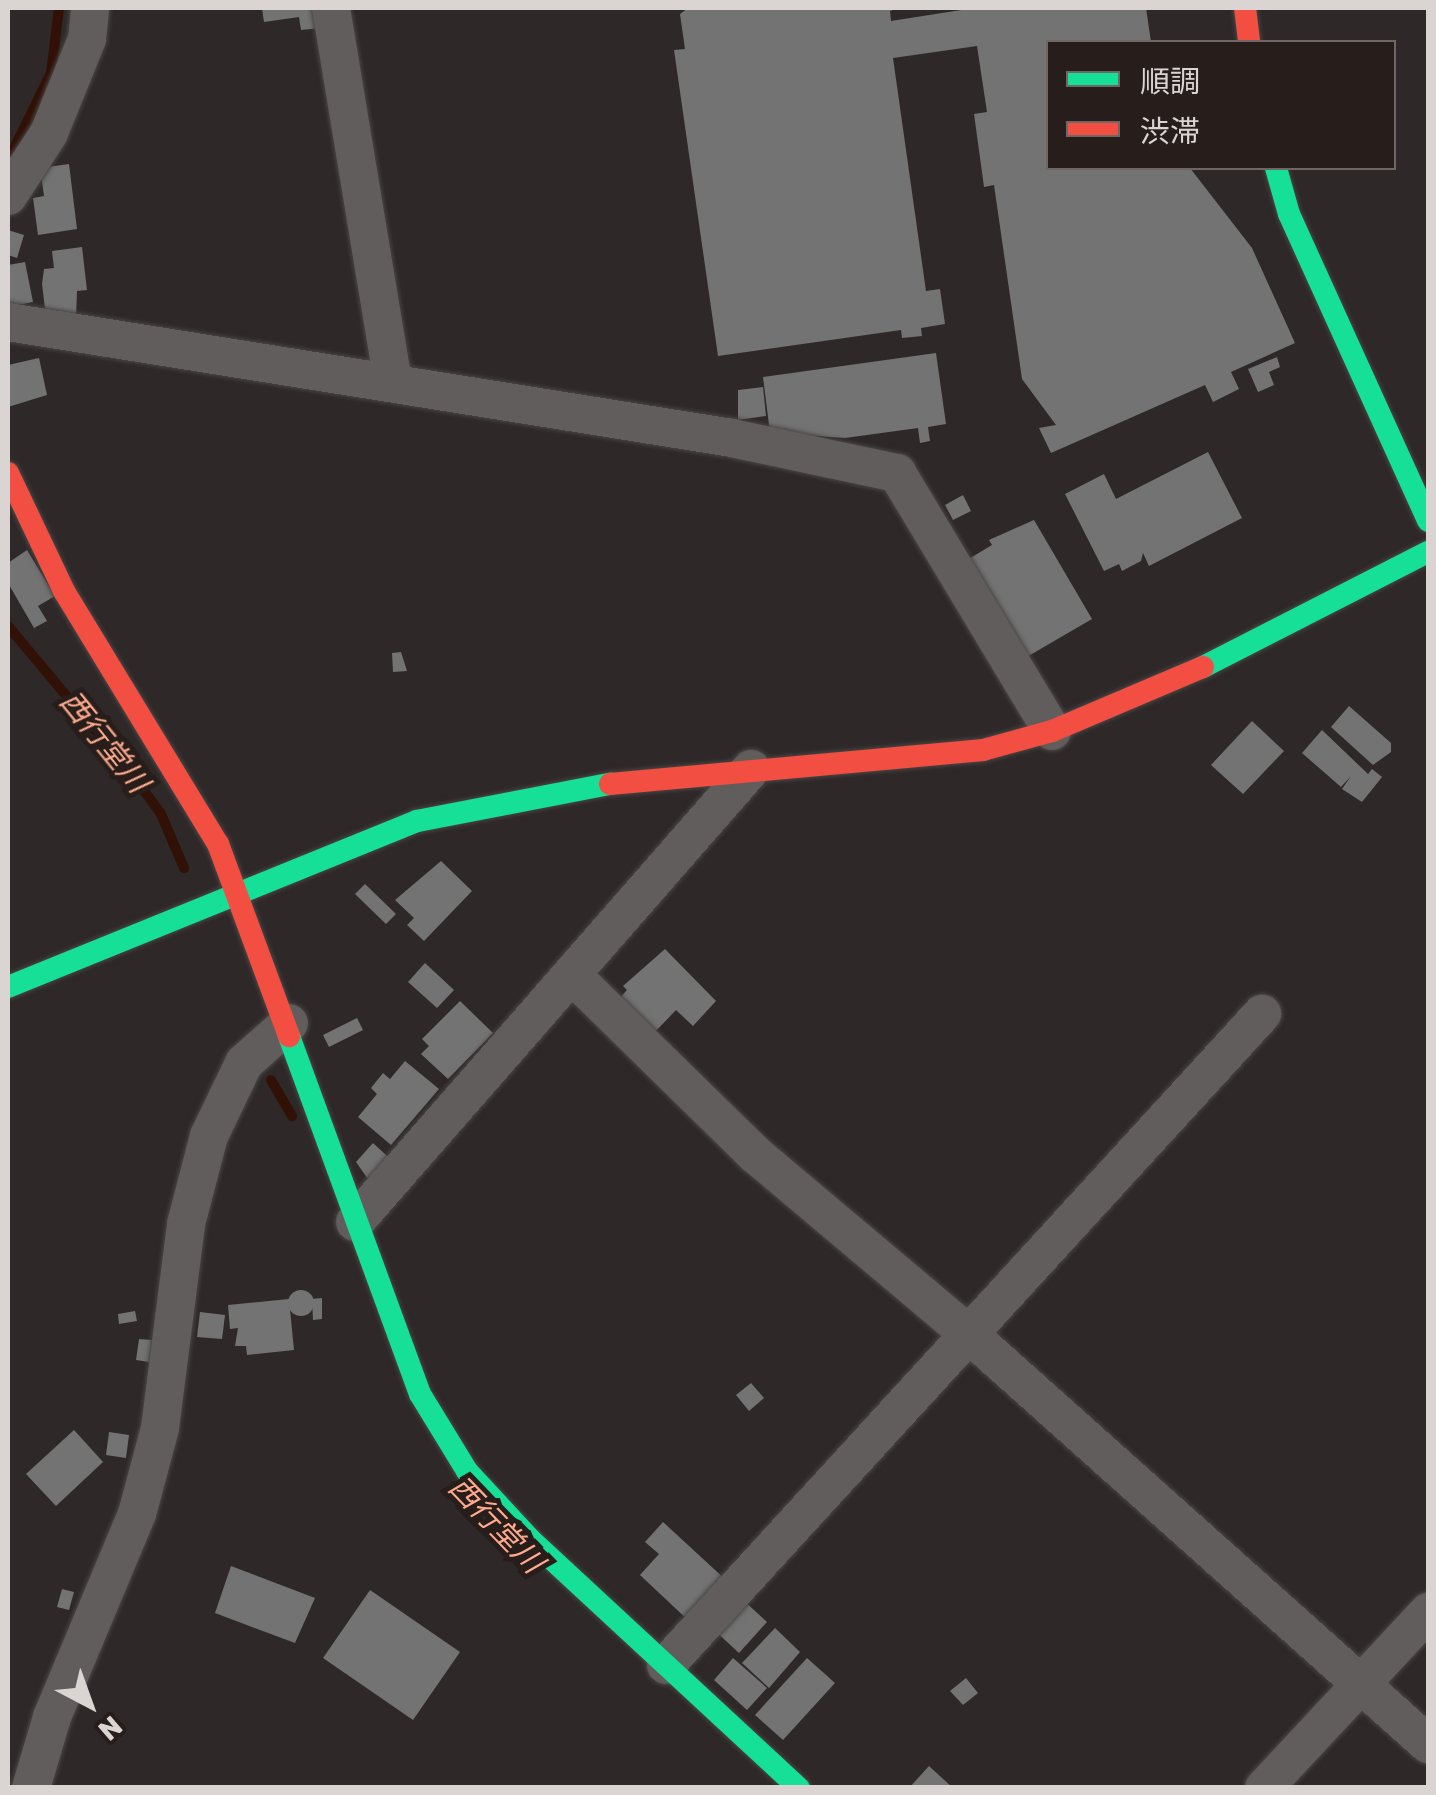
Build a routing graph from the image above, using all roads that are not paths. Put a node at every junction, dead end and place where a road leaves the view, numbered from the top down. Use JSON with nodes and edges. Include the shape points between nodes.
{"nodes":[{"id":1,"x":90,"y":8,"type":"edge"},
{"id":2,"x":331,"y":8,"type":"edge"},
{"id":3,"x":1245,"y":8,"type":"edge"},
{"id":4,"x":1249,"y":40,"type":"edge"},
{"id":5,"x":1277,"y":170,"type":"edge"},
{"id":6,"x":8,"y":196,"type":"edge"},
{"id":7,"x":8,"y":322,"type":"edge"},
{"id":8,"x":393,"y":384,"type":"junction"},
{"id":9,"x":8,"y":473,"type":"edge"},
{"id":10,"x":1428,"y":521,"type":"edge"},
{"id":11,"x":1428,"y":552,"type":"edge"},
{"id":12,"x":1052,"y":732,"type":"junction"},
{"id":13,"x":751,"y":769,"type":"junction"},
{"id":14,"x":240,"y":896,"type":"junction"},
{"id":15,"x":574,"y":976,"type":"junction"},
{"id":16,"x":8,"y":987,"type":"edge"},
{"id":17,"x":1262,"y":1014,"type":"dead end"},
{"id":18,"x":267,"y":1043,"type":"junction"},
{"id":19,"x":355,"y":1222,"type":"junction"},
{"id":20,"x":971,"y":1336,"type":"junction"},
{"id":21,"x":1428,"y":1612,"type":"edge"},
{"id":22,"x":666,"y":1665,"type":"junction"},
{"id":23,"x":1362,"y":1684,"type":"junction"},
{"id":24,"x":1428,"y":1744,"type":"edge"},
{"id":25,"x":31,"y":1788,"type":"edge"},
{"id":26,"x":798,"y":1788,"type":"edge"},
{"id":27,"x":1264,"y":1788,"type":"edge"}],
"edges":[{"from":1,"to":6,"type":"street","via":[[88,38],[48,133]]},
{"from":2,"to":8,"type":"street"},
{"from":3,"to":4,"type":"street"},
{"from":5,"to":10,"type":"street","via":[[1288,214]]},
{"from":7,"to":8,"type":"street"},
{"from":8,"to":12,"type":"street","via":[[732,438],[897,474]]},
{"from":9,"to":14,"type":"street","via":[[64,591],[218,844]]},
{"from":11,"to":12,"type":"street","via":[[1156,690]]},
{"from":12,"to":13,"type":"street","via":[[983,750]]},
{"from":13,"to":14,"type":"street","via":[[582,787],[418,821]]},
{"from":13,"to":15,"type":"street"},
{"from":14,"to":16,"type":"street"},
{"from":14,"to":18,"type":"street"},
{"from":15,"to":19,"type":"street"},
{"from":15,"to":20,"type":"street","via":[[756,1155]]},
{"from":17,"to":20,"type":"street"},
{"from":18,"to":19,"type":"street"},
{"from":18,"to":25,"type":"street","via":[[209,1136],[186,1224],[160,1428],[137,1514],[52,1717]]},
{"from":19,"to":22,"type":"street","via":[[420,1394],[467,1471]]},
{"from":20,"to":22,"type":"street"},
{"from":20,"to":23,"type":"street"},
{"from":21,"to":23,"type":"street"},
{"from":22,"to":26,"type":"street"},
{"from":23,"to":24,"type":"street"},
{"from":23,"to":27,"type":"street"}]}
